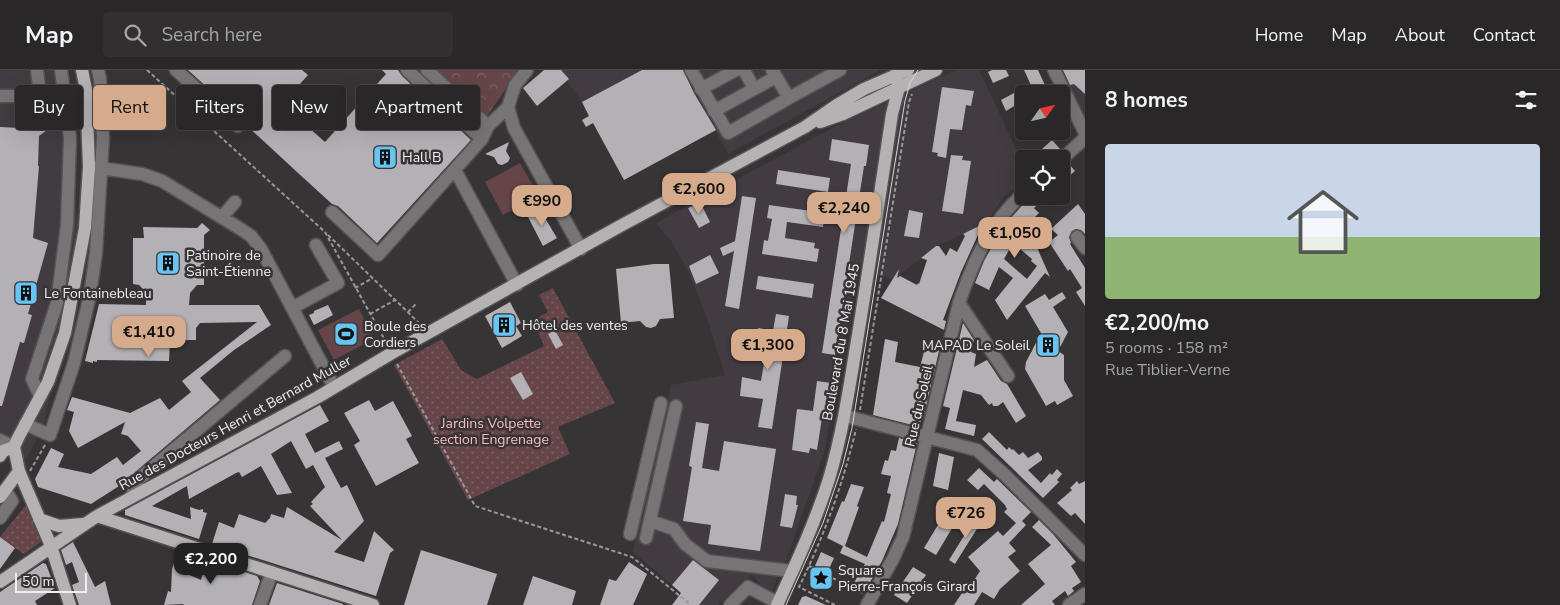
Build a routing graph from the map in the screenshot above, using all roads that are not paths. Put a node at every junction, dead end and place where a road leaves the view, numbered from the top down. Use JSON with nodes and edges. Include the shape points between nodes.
{"nodes":[{"id":1,"x":37,"y":70,"type":"edge"},
{"id":2,"x":61,"y":70,"type":"edge"},
{"id":3,"x":82,"y":70,"type":"edge"},
{"id":4,"x":98,"y":70,"type":"edge"},
{"id":5,"x":176,"y":70,"type":"edge"},
{"id":6,"x":407,"y":70,"type":"edge"},
{"id":7,"x":427,"y":70,"type":"edge"},
{"id":8,"x":526,"y":70,"type":"edge"},
{"id":9,"x":706,"y":70,"type":"edge"},
{"id":10,"x":736,"y":70,"type":"edge"},
{"id":11,"x":744,"y":70,"type":"edge"},
{"id":12,"x":840,"y":70,"type":"edge"},
{"id":13,"x":908,"y":70,"type":"edge"},
{"id":14,"x":936,"y":70,"type":"edge"},
{"id":15,"x":1054,"y":70,"type":"edge"},
{"id":16,"x":693,"y":73,"type":"edge"},
{"id":17,"x":774,"y":74,"type":"edge"},
{"id":18,"x":897,"y":81,"type":"junction"},
{"id":19,"x":193,"y":85,"type":"edge"},
{"id":20,"x":702,"y":89,"type":"junction"},
{"id":21,"x":754,"y":89,"type":"junction"},
{"id":22,"x":0,"y":96,"type":"edge"},
{"id":23,"x":789,"y":98,"type":"junction"},
{"id":24,"x":508,"y":107,"type":"junction"},
{"id":25,"x":714,"y":111,"type":"junction"},
{"id":26,"x":488,"y":126,"type":"junction"},
{"id":27,"x":1085,"y":132,"type":"edge"},
{"id":28,"x":1085,"y":138,"type":"edge"},
{"id":29,"x":482,"y":139,"type":"junction"},
{"id":30,"x":1070,"y":152,"type":"edge"},
{"id":31,"x":95,"y":167,"type":"junction"},
{"id":32,"x":455,"y":170,"type":"junction"},
{"id":33,"x":1015,"y":201,"type":"edge"},
{"id":34,"x":235,"y":202,"type":"dead end"},
{"id":35,"x":332,"y":212,"type":"dead end"},
{"id":36,"x":222,"y":217,"type":"junction"},
{"id":37,"x":1077,"y":237,"type":"dead end"},
{"id":38,"x":316,"y":245,"type":"dead end"},
{"id":39,"x":1085,"y":248,"type":"edge"},
{"id":40,"x":581,"y":249,"type":"junction"},
{"id":41,"x":517,"y":285,"type":"junction"},
{"id":42,"x":959,"y":303,"type":"junction"},
{"id":43,"x":292,"y":308,"type":"junction"},
{"id":44,"x":285,"y":356,"type":"dead end"},
{"id":45,"x":1008,"y":376,"type":"dead end"},
{"id":46,"x":334,"y":387,"type":"junction"},
{"id":47,"x":40,"y":396,"type":"junction"},
{"id":48,"x":662,"y":403,"type":"dead end"},
{"id":49,"x":676,"y":406,"type":"dead end"},
{"id":50,"x":844,"y":416,"type":"junction"},
{"id":51,"x":25,"y":424,"type":"junction"},
{"id":52,"x":928,"y":436,"type":"junction"},
{"id":53,"x":0,"y":440,"type":"edge"},
{"id":54,"x":14,"y":447,"type":"junction"},
{"id":55,"x":0,"y":455,"type":"edge"},
{"id":56,"x":21,"y":477,"type":"junction"},
{"id":57,"x":3,"y":493,"type":"edge"},
{"id":58,"x":131,"y":497,"type":"junction"},
{"id":59,"x":96,"y":516,"type":"junction"},
{"id":60,"x":0,"y":518,"type":"edge"},
{"id":61,"x":39,"y":519,"type":"junction"},
{"id":62,"x":650,"y":521,"type":"junction"},
{"id":63,"x":85,"y":524,"type":"junction"},
{"id":64,"x":630,"y":534,"type":"dead end"},
{"id":65,"x":646,"y":538,"type":"dead end"},
{"id":66,"x":51,"y":546,"type":"junction"},
{"id":67,"x":1085,"y":555,"type":"edge"},
{"id":68,"x":272,"y":572,"type":"junction"},
{"id":69,"x":792,"y":572,"type":"junction"},
{"id":70,"x":0,"y":582,"type":"edge"},
{"id":71,"x":1085,"y":595,"type":"edge"},
{"id":72,"x":869,"y":601,"type":"edge"},
{"id":73,"x":777,"y":604,"type":"edge"},
{"id":74,"x":70,"y":605,"type":"edge"},
{"id":75,"x":260,"y":605,"type":"edge"},
{"id":76,"x":374,"y":605,"type":"edge"},
{"id":77,"x":730,"y":605,"type":"edge"},
{"id":78,"x":1069,"y":605,"type":"edge"}],
"edges":[{"from":1,"to":22,"type":"street","via":[[40,96]]},
{"from":2,"to":47,"type":"street","via":[[70,138],[67,225],[57,303],[32,379]]},
{"from":3,"to":31,"type":"main road"},
{"from":4,"to":31,"type":"street","via":[[103,138]]},
{"from":5,"to":19,"type":"street"},
{"from":6,"to":29,"type":"street"},
{"from":7,"to":26,"type":"street"},
{"from":8,"to":24,"type":"street","via":[[515,84]]},
{"from":9,"to":16,"type":"street"},
{"from":10,"to":20,"type":"street"},
{"from":11,"to":21,"type":"street"},
{"from":12,"to":23,"type":"street"},
{"from":13,"to":18,"type":"main road","name":"Rue des Docteurs Henri et Bernard Muller"},
{"from":14,"to":18,"type":"main road","name":"Rue des Docteurs Henri et Bernard Muller"},
{"from":15,"to":27,"type":"street"},
{"from":16,"to":20,"type":"street"},
{"from":17,"to":21,"type":"street"},
{"from":17,"to":23,"type":"street"},
{"from":18,"to":40,"type":"main road","name":"Rue des Docteurs Henri et Bernard Muller","via":[[864,89],[805,127]]},
{"from":18,"to":50,"type":"main road","name":"Boulevard du 8 Mai 1945"},
{"from":20,"to":25,"type":"street"},
{"from":21,"to":25,"type":"street"},
{"from":23,"to":25,"type":"street","via":[[728,133]]},
{"from":24,"to":26,"type":"street"},
{"from":24,"to":40,"type":"street","via":[[514,128]]},
{"from":26,"to":29,"type":"street"},
{"from":28,"to":30,"type":"street"},
{"from":29,"to":32,"type":"street"},
{"from":31,"to":36,"type":"street","via":[[142,174]]},
{"from":31,"to":47,"type":"main road","via":[[66,333]]},
{"from":31,"to":51,"type":"street","via":[[96,253],[74,363],[50,436]]},
{"from":32,"to":35,"type":"street","via":[[378,255]]},
{"from":32,"to":41,"type":"street"},
{"from":33,"to":42,"type":"street","name":"Rue du Soleil","via":[[996,224],[970,270]]},
{"from":34,"to":36,"type":"street"},
{"from":36,"to":43,"type":"street","via":[[251,236],[261,249]]},
{"from":37,"to":39,"type":"street"},
{"from":38,"to":43,"type":"street","via":[[338,283]]},
{"from":40,"to":41,"type":"main road","name":"Rue des Docteurs Henri et Bernard Muller"},
{"from":41,"to":46,"type":"main road","name":"Rue des Docteurs Henri et Bernard Muller"},
{"from":42,"to":45,"type":"street"},
{"from":42,"to":52,"type":"street","name":"Rue du Soleil"},
{"from":43,"to":46,"type":"street"},
{"from":44,"to":58,"type":"street","via":[[139,480]]},
{"from":46,"to":58,"type":"main road","name":"Rue des Docteurs Henri et Bernard Muller"},
{"from":47,"to":51,"type":"main road"},
{"from":48,"to":64,"type":"street"},
{"from":49,"to":62,"type":"street"},
{"from":50,"to":52,"type":"street"},
{"from":50,"to":69,"type":"main road","name":"Boulevard du 8 Mai 1945","via":[[823,495]]},
{"from":51,"to":54,"type":"main road"},
{"from":52,"to":67,"type":"street","via":[[977,450]]},
{"from":52,"to":72,"type":"street","name":"Rue du Soleil","via":[[903,537]]},
{"from":53,"to":54,"type":"street"},
{"from":54,"to":55,"type":"main road"},
{"from":54,"to":56,"type":"main road"},
{"from":56,"to":57,"type":"main road"},
{"from":56,"to":61,"type":"main road"},
{"from":57,"to":60,"type":"street","via":[[12,501]]},
{"from":58,"to":59,"type":"main road","name":"Rue des Docteurs Henri et Bernard Muller"},
{"from":59,"to":63,"type":"main road","name":"Rue des Docteurs Henri et Bernard Muller"},
{"from":59,"to":68,"type":"main road"},
{"from":61,"to":63,"type":"main road","via":[[59,526]]},
{"from":61,"to":66,"type":"main road"},
{"from":62,"to":65,"type":"street"},
{"from":62,"to":69,"type":"street","via":[[674,530],[685,544],[707,560]]},
{"from":63,"to":66,"type":"main road","name":"Rue des Docteurs Henri et Bernard Muller"},
{"from":66,"to":70,"type":"main road","name":"Rue des Docteurs Henri et Bernard Muller"},
{"from":66,"to":74,"type":"main road"},
{"from":68,"to":75,"type":"street"},
{"from":68,"to":76,"type":"main road"},
{"from":69,"to":73,"type":"main road","name":"Boulevard du 8 Mai 1945"},
{"from":71,"to":78,"type":"street"},
{"from":73,"to":77,"type":"street","via":[[748,587]]}]}
